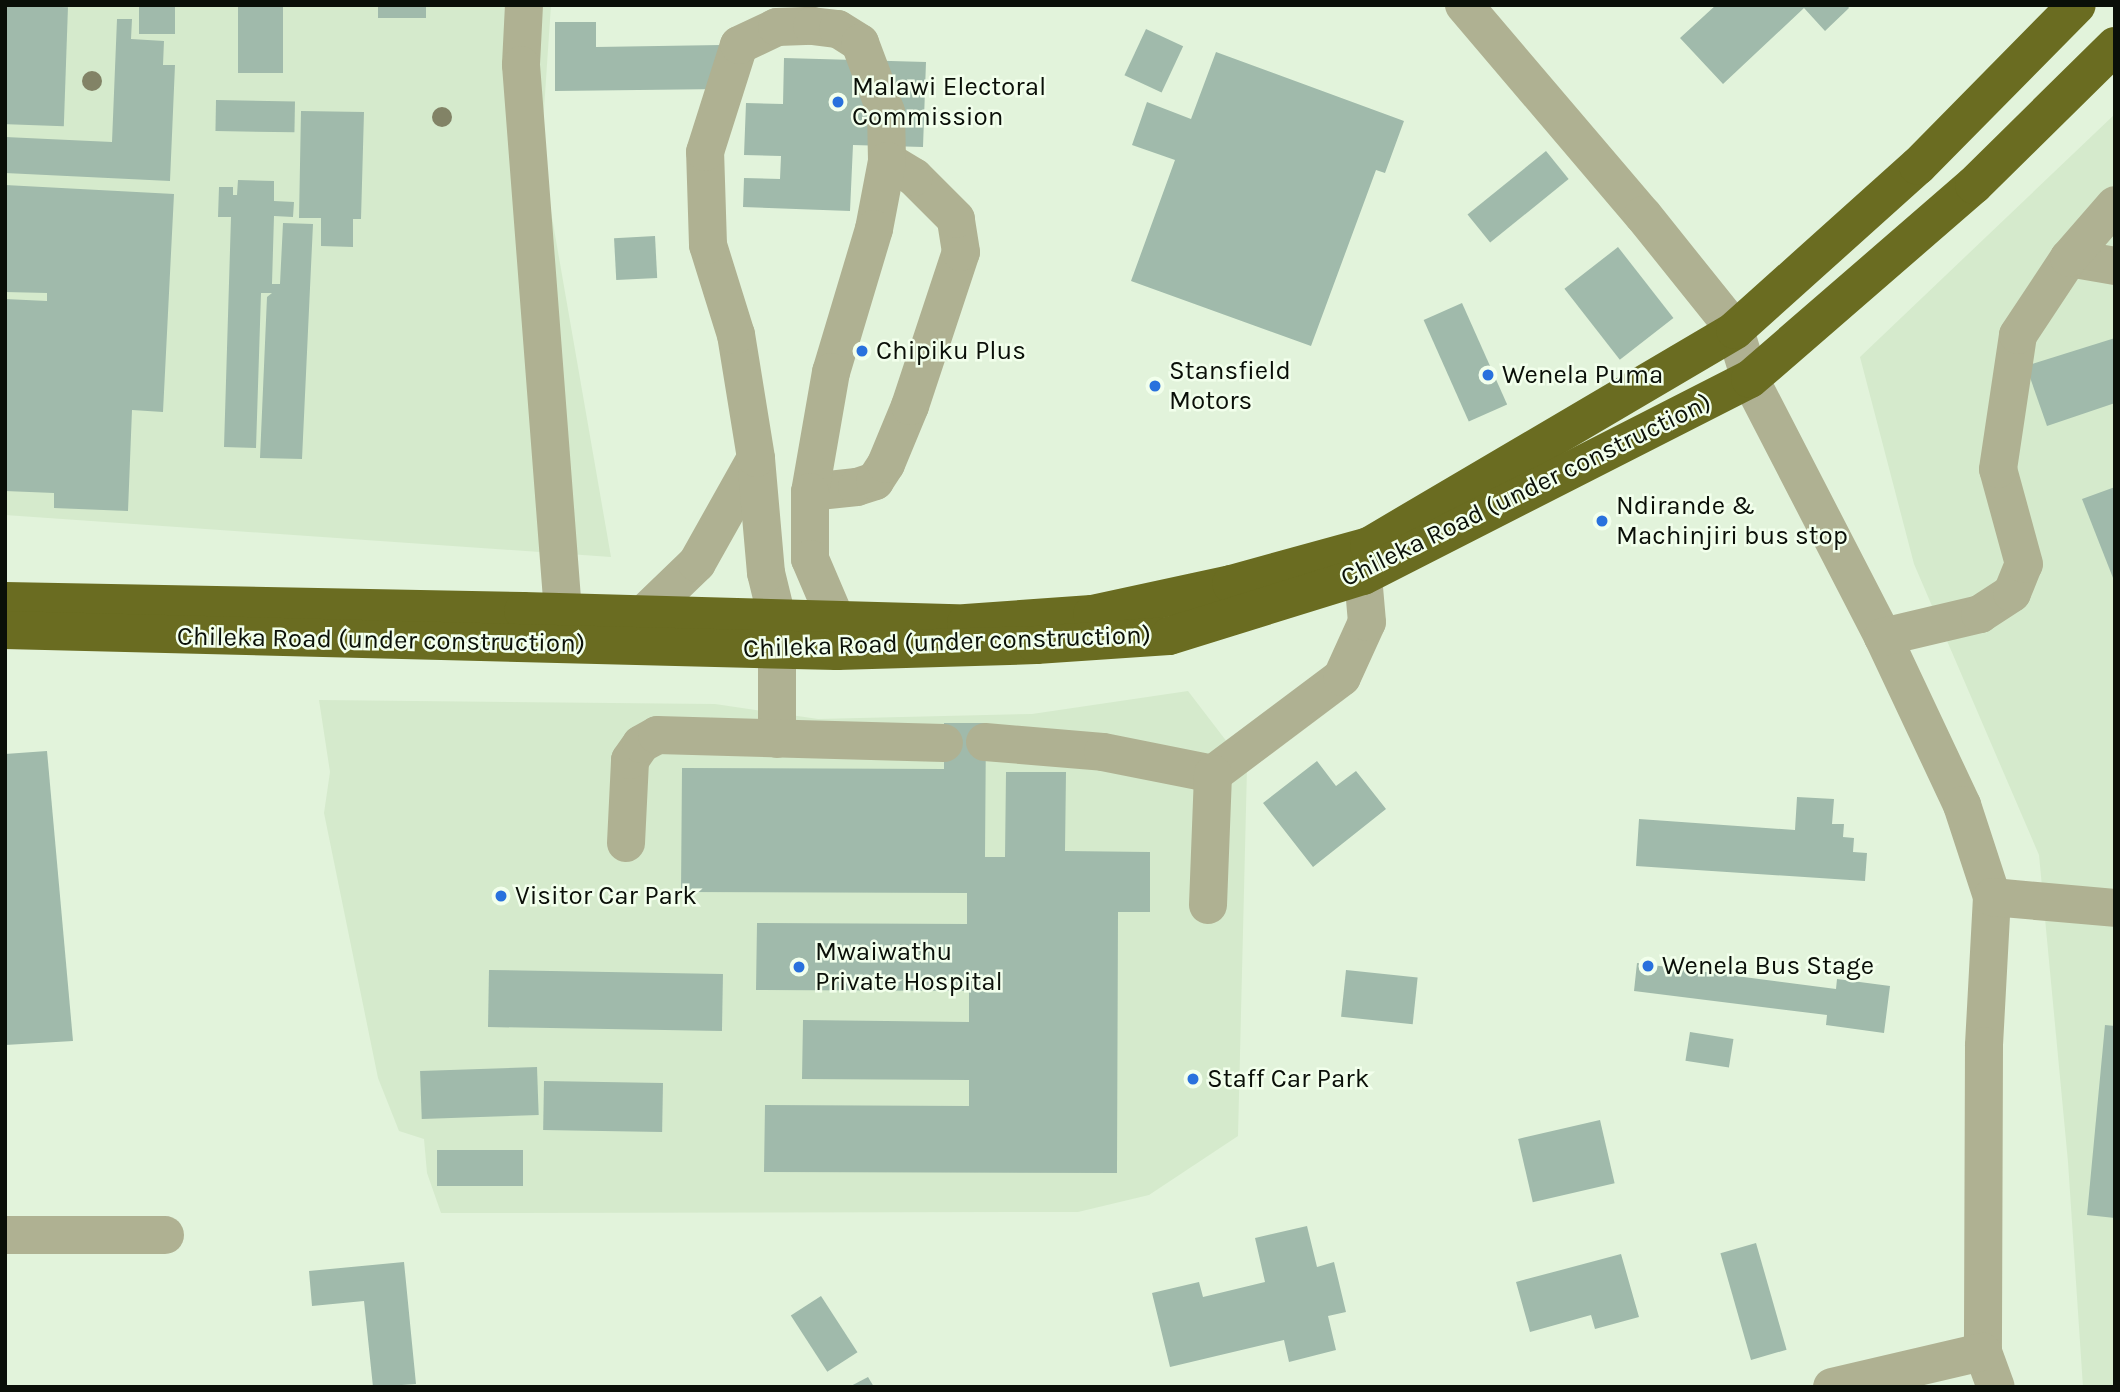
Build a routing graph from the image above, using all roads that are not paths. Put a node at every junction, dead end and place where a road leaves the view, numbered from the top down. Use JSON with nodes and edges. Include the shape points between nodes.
{"nodes":[{"id":1,"x":524,"y":5,"type":"edge"},
{"id":2,"x":1464,"y":5,"type":"edge"},
{"id":3,"x":2077,"y":5,"type":"edge"},
{"id":4,"x":2115,"y":46,"type":"edge"},
{"id":5,"x":887,"y":161,"type":"junction"},
{"id":6,"x":2115,"y":205,"type":"edge"},
{"id":7,"x":2069,"y":258,"type":"junction"},
{"id":8,"x":2115,"y":266,"type":"edge"},
{"id":9,"x":1735,"y":330,"type":"junction"},
{"id":10,"x":1750,"y":379,"type":"junction"},
{"id":11,"x":755,"y":458,"type":"junction"},
{"id":12,"x":810,"y":492,"type":"junction"},
{"id":13,"x":1366,"y":561,"type":"junction"},
{"id":14,"x":5,"y":601,"type":"edge"},
{"id":15,"x":563,"y":612,"type":"junction"},
{"id":16,"x":642,"y":616,"type":"junction"},
{"id":17,"x":5,"y":630,"type":"edge"},
{"id":18,"x":778,"y":634,"type":"junction"},
{"id":19,"x":837,"y":636,"type":"junction"},
{"id":20,"x":1883,"y":636,"type":"junction"},
{"id":21,"x":777,"y":739,"type":"junction"},
{"id":22,"x":985,"y":742,"type":"dead end"},
{"id":23,"x":944,"y":743,"type":"dead end"},
{"id":24,"x":1213,"y":774,"type":"junction"},
{"id":25,"x":626,"y":843,"type":"dead end"},
{"id":26,"x":1992,"y":897,"type":"junction"},
{"id":27,"x":1208,"y":905,"type":"dead end"},
{"id":28,"x":2115,"y":908,"type":"edge"},
{"id":29,"x":5,"y":1235,"type":"edge"},
{"id":30,"x":165,"y":1235,"type":"dead end"},
{"id":31,"x":1990,"y":1369,"type":"edge"},
{"id":32,"x":1832,"y":1387,"type":"edge"}],
"edges":[{"from":1,"to":15,"type":"street","via":[[521,65]]},
{"from":2,"to":9,"type":"street"},
{"from":3,"to":9,"type":"highway","via":[[1918,166]]},
{"from":4,"to":10,"type":"highway","name":"Chileka Road (under construction)","via":[[1975,185]]},
{"from":5,"to":11,"type":"street","via":[[886,112],[860,43],[838,29],[812,26],[777,27],[739,45],[705,152],[705,196],[708,245],[736,335]]},
{"from":5,"to":12,"type":"street","via":[[874,229],[831,372]]},
{"from":5,"to":12,"type":"street","via":[[938,198],[956,219],[961,251],[886,464],[875,481]]},
{"from":6,"to":7,"type":"street"},
{"from":7,"to":8,"type":"street"},
{"from":7,"to":20,"type":"street","via":[[2018,335],[1998,469],[2024,564],[2012,593],[1980,614]]},
{"from":9,"to":10,"type":"street"},
{"from":9,"to":13,"type":"highway"},
{"from":10,"to":13,"type":"highway","name":"Chileka Road (under construction)"},
{"from":10,"to":20,"type":"street"},
{"from":11,"to":16,"type":"street","via":[[697,563]]},
{"from":11,"to":18,"type":"street","via":[[766,573]]},
{"from":12,"to":19,"type":"street","via":[[810,559]]},
{"from":13,"to":19,"type":"highway","via":[[1092,614]]},
{"from":13,"to":24,"type":"street","via":[[1367,622],[1342,677]]},
{"from":14,"to":15,"type":"highway"},
{"from":15,"to":16,"type":"highway"},
{"from":16,"to":18,"type":"highway"},
{"from":17,"to":18,"type":"highway","name":"Chileka Road (under construction)"},
{"from":18,"to":19,"type":"highway"},
{"from":18,"to":21,"type":"street"},
{"from":20,"to":26,"type":"street","via":[[1962,805]]},
{"from":21,"to":23,"type":"street"},
{"from":21,"to":25,"type":"street","via":[[657,735],[641,744],[631,760]]},
{"from":22,"to":24,"type":"street","via":[[1103,752]]},
{"from":24,"to":27,"type":"street"},
{"from":26,"to":28,"type":"street"},
{"from":26,"to":31,"type":"street","via":[[1984,1046]]},
{"from":29,"to":30,"type":"street"},
{"from":31,"to":32,"type":"street"}]}
